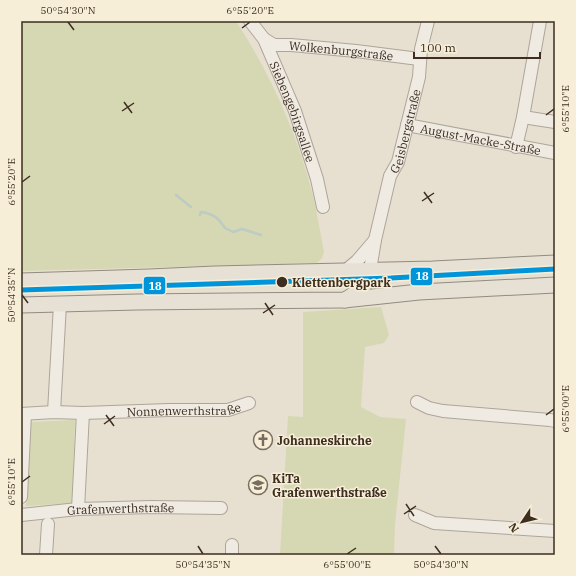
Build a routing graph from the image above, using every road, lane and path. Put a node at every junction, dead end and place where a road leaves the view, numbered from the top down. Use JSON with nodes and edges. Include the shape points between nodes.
{"nodes":[{"id":1,"x":250,"y":21,"type":"edge"},
{"id":2,"x":428,"y":21,"type":"edge"},
{"id":3,"x":540,"y":21,"type":"edge"},
{"id":4,"x":264,"y":39,"type":"junction"},
{"id":5,"x":419,"y":60,"type":"junction"},
{"id":6,"x":523,"y":117,"type":"junction"},
{"id":7,"x":555,"y":122,"type":"edge"},
{"id":8,"x":407,"y":125,"type":"junction"},
{"id":9,"x":516,"y":147,"type":"junction"},
{"id":10,"x":555,"y":153,"type":"edge"},
{"id":11,"x":323,"y":207,"type":"dead end"},
{"id":12,"x":375,"y":240,"type":"junction"},
{"id":13,"x":555,"y":263,"type":"edge"},
{"id":14,"x":345,"y":271,"type":"junction"},
{"id":15,"x":370,"y":274,"type":"junction"},
{"id":16,"x":21,"y":280,"type":"edge"},
{"id":17,"x":555,"y":285,"type":"edge"},
{"id":18,"x":387,"y":295,"type":"junction"},
{"id":19,"x":344,"y":300,"type":"junction"},
{"id":20,"x":60,"y":304,"type":"junction"},
{"id":21,"x":21,"y":305,"type":"edge"},
{"id":22,"x":416,"y":402,"type":"dead end"},
{"id":23,"x":249,"y":403,"type":"dead end"},
{"id":24,"x":54,"y":412,"type":"junction"},
{"id":25,"x":83,"y":413,"type":"junction"},
{"id":26,"x":23,"y":414,"type":"edge"},
{"id":27,"x":555,"y":421,"type":"edge"},
{"id":28,"x":21,"y":497,"type":"edge"},
{"id":29,"x":221,"y":508,"type":"dead end"},
{"id":30,"x":78,"y":509,"type":"junction"},
{"id":31,"x":21,"y":514,"type":"edge"},
{"id":32,"x":415,"y":515,"type":"dead end"},
{"id":33,"x":48,"y":524,"type":"dead end"},
{"id":34,"x":555,"y":531,"type":"edge"},
{"id":35,"x":46,"y":555,"type":"edge"}],
"edges":[{"from":1,"to":4,"type":"street","name":"Siebengebirgsallee"},
{"from":2,"to":5,"type":"street","name":"Geisbergstraße"},
{"from":3,"to":6,"type":"street"},
{"from":4,"to":5,"type":"street","name":"Wolkenburgstraße","via":[[274,45],[356,51]]},
{"from":4,"to":11,"type":"street","name":"Siebengebirgsallee","via":[[295,111],[317,179]]},
{"from":5,"to":8,"type":"street","name":"Geisbergstraße"},
{"from":6,"to":7,"type":"street"},
{"from":6,"to":9,"type":"street"},
{"from":8,"to":9,"type":"street","name":"August-Macke-Straße"},
{"from":8,"to":12,"type":"street","name":"Geisbergstraße","via":[[398,162],[390,176]]},
{"from":9,"to":10,"type":"street","name":"August-Macke-Straße"},
{"from":12,"to":14,"type":"street"},
{"from":12,"to":15,"type":"street","name":"Geisbergstraße"},
{"from":13,"to":15,"type":"main road"},
{"from":14,"to":15,"type":"main road"},
{"from":14,"to":16,"type":"main road"},
{"from":15,"to":18,"type":"main road","via":[[377,291]]},
{"from":15,"to":19,"type":"main road","via":[[360,290]]},
{"from":17,"to":18,"type":"main road"},
{"from":18,"to":19,"type":"main road"},
{"from":19,"to":20,"type":"main road"},
{"from":20,"to":21,"type":"main road"},
{"from":20,"to":24,"type":"street"},
{"from":22,"to":27,"type":"street","via":[[443,411]]},
{"from":23,"to":25,"type":"street","name":"Nonnenwerthstraße","via":[[228,410]]},
{"from":24,"to":25,"type":"street","name":"Nonnenwerthstraße"},
{"from":24,"to":26,"type":"street","name":"Nonnenwerthstraße"},
{"from":25,"to":30,"type":"street"},
{"from":26,"to":28,"type":"street"},
{"from":29,"to":30,"type":"street","name":"Grafenwerthstraße"},
{"from":30,"to":31,"type":"street","name":"Grafenwerthstraße"},
{"from":32,"to":34,"type":"street","via":[[434,523]]},
{"from":33,"to":35,"type":"street"}]}
